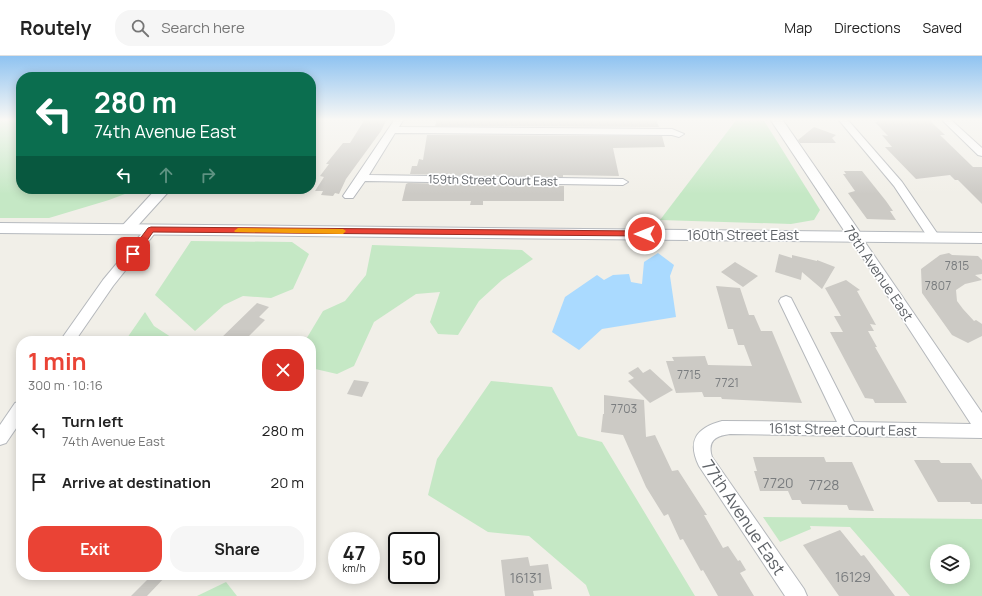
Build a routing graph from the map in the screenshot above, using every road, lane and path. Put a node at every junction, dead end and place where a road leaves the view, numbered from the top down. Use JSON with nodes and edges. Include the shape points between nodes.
{"nodes":[{"id":1,"x":383,"y":144,"type":"edge"},
{"id":2,"x":793,"y":144,"type":"edge"},
{"id":3,"x":864,"y":144,"type":"edge"},
{"id":4,"x":972,"y":144,"type":"edge"},
{"id":5,"x":982,"y":153,"type":"edge"},
{"id":6,"x":362,"y":178,"type":"junction"},
{"id":7,"x":623,"y":182,"type":"dead end"},
{"id":8,"x":159,"y":194,"type":"edge"},
{"id":9,"x":349,"y":196,"type":"dead end"},
{"id":10,"x":0,"y":228,"type":"edge"},
{"id":11,"x":127,"y":229,"type":"junction"},
{"id":12,"x":151,"y":230,"type":"junction"},
{"id":13,"x":854,"y":235,"type":"junction"},
{"id":14,"x":933,"y":236,"type":"junction"},
{"id":15,"x":982,"y":238,"type":"edge"},
{"id":16,"x":786,"y":301,"type":"dead end"},
{"id":17,"x":71,"y":336,"type":"edge"},
{"id":18,"x":16,"y":415,"type":"edge"},
{"id":19,"x":982,"y":426,"type":"edge"},
{"id":20,"x":849,"y":429,"type":"junction"},
{"id":21,"x":982,"y":431,"type":"edge"},
{"id":22,"x":705,"y":435,"type":"joint"},
{"id":23,"x":0,"y":438,"type":"edge"},
{"id":24,"x":797,"y":596,"type":"edge"}],
"edges":[{"from":1,"to":6,"type":"street"},
{"from":2,"to":13,"type":"street","name":"78th Avenue East"},
{"from":3,"to":14,"type":"street","via":[[898,184]]},
{"from":4,"to":5,"type":"street"},
{"from":6,"to":7,"type":"street","name":"159th Street Court East"},
{"from":6,"to":9,"type":"street"},
{"from":8,"to":11,"type":"street"},
{"from":10,"to":11,"type":"main road","name":"160th Street East"},
{"from":11,"to":12,"type":"main road","name":"160th Street East"},
{"from":12,"to":13,"type":"main road","name":"160th Street East"},
{"from":12,"to":17,"type":"street","via":[[108,283]]},
{"from":13,"to":14,"type":"main road","name":"160th Street East"},
{"from":13,"to":19,"type":"street","name":"78th Avenue East"},
{"from":14,"to":15,"type":"main road","name":"160th Street East"},
{"from":16,"to":20,"type":"street"},
{"from":18,"to":23,"type":"street"},
{"from":20,"to":21,"type":"street","name":"161st Street Court East"},
{"from":20,"to":22,"type":"street","name":"161st Street Court East","via":[[730,427],[720,428]]},
{"from":22,"to":24,"type":"street","name":"77th Avenue East","via":[[701,442],[701,451],[705,460]]}]}
